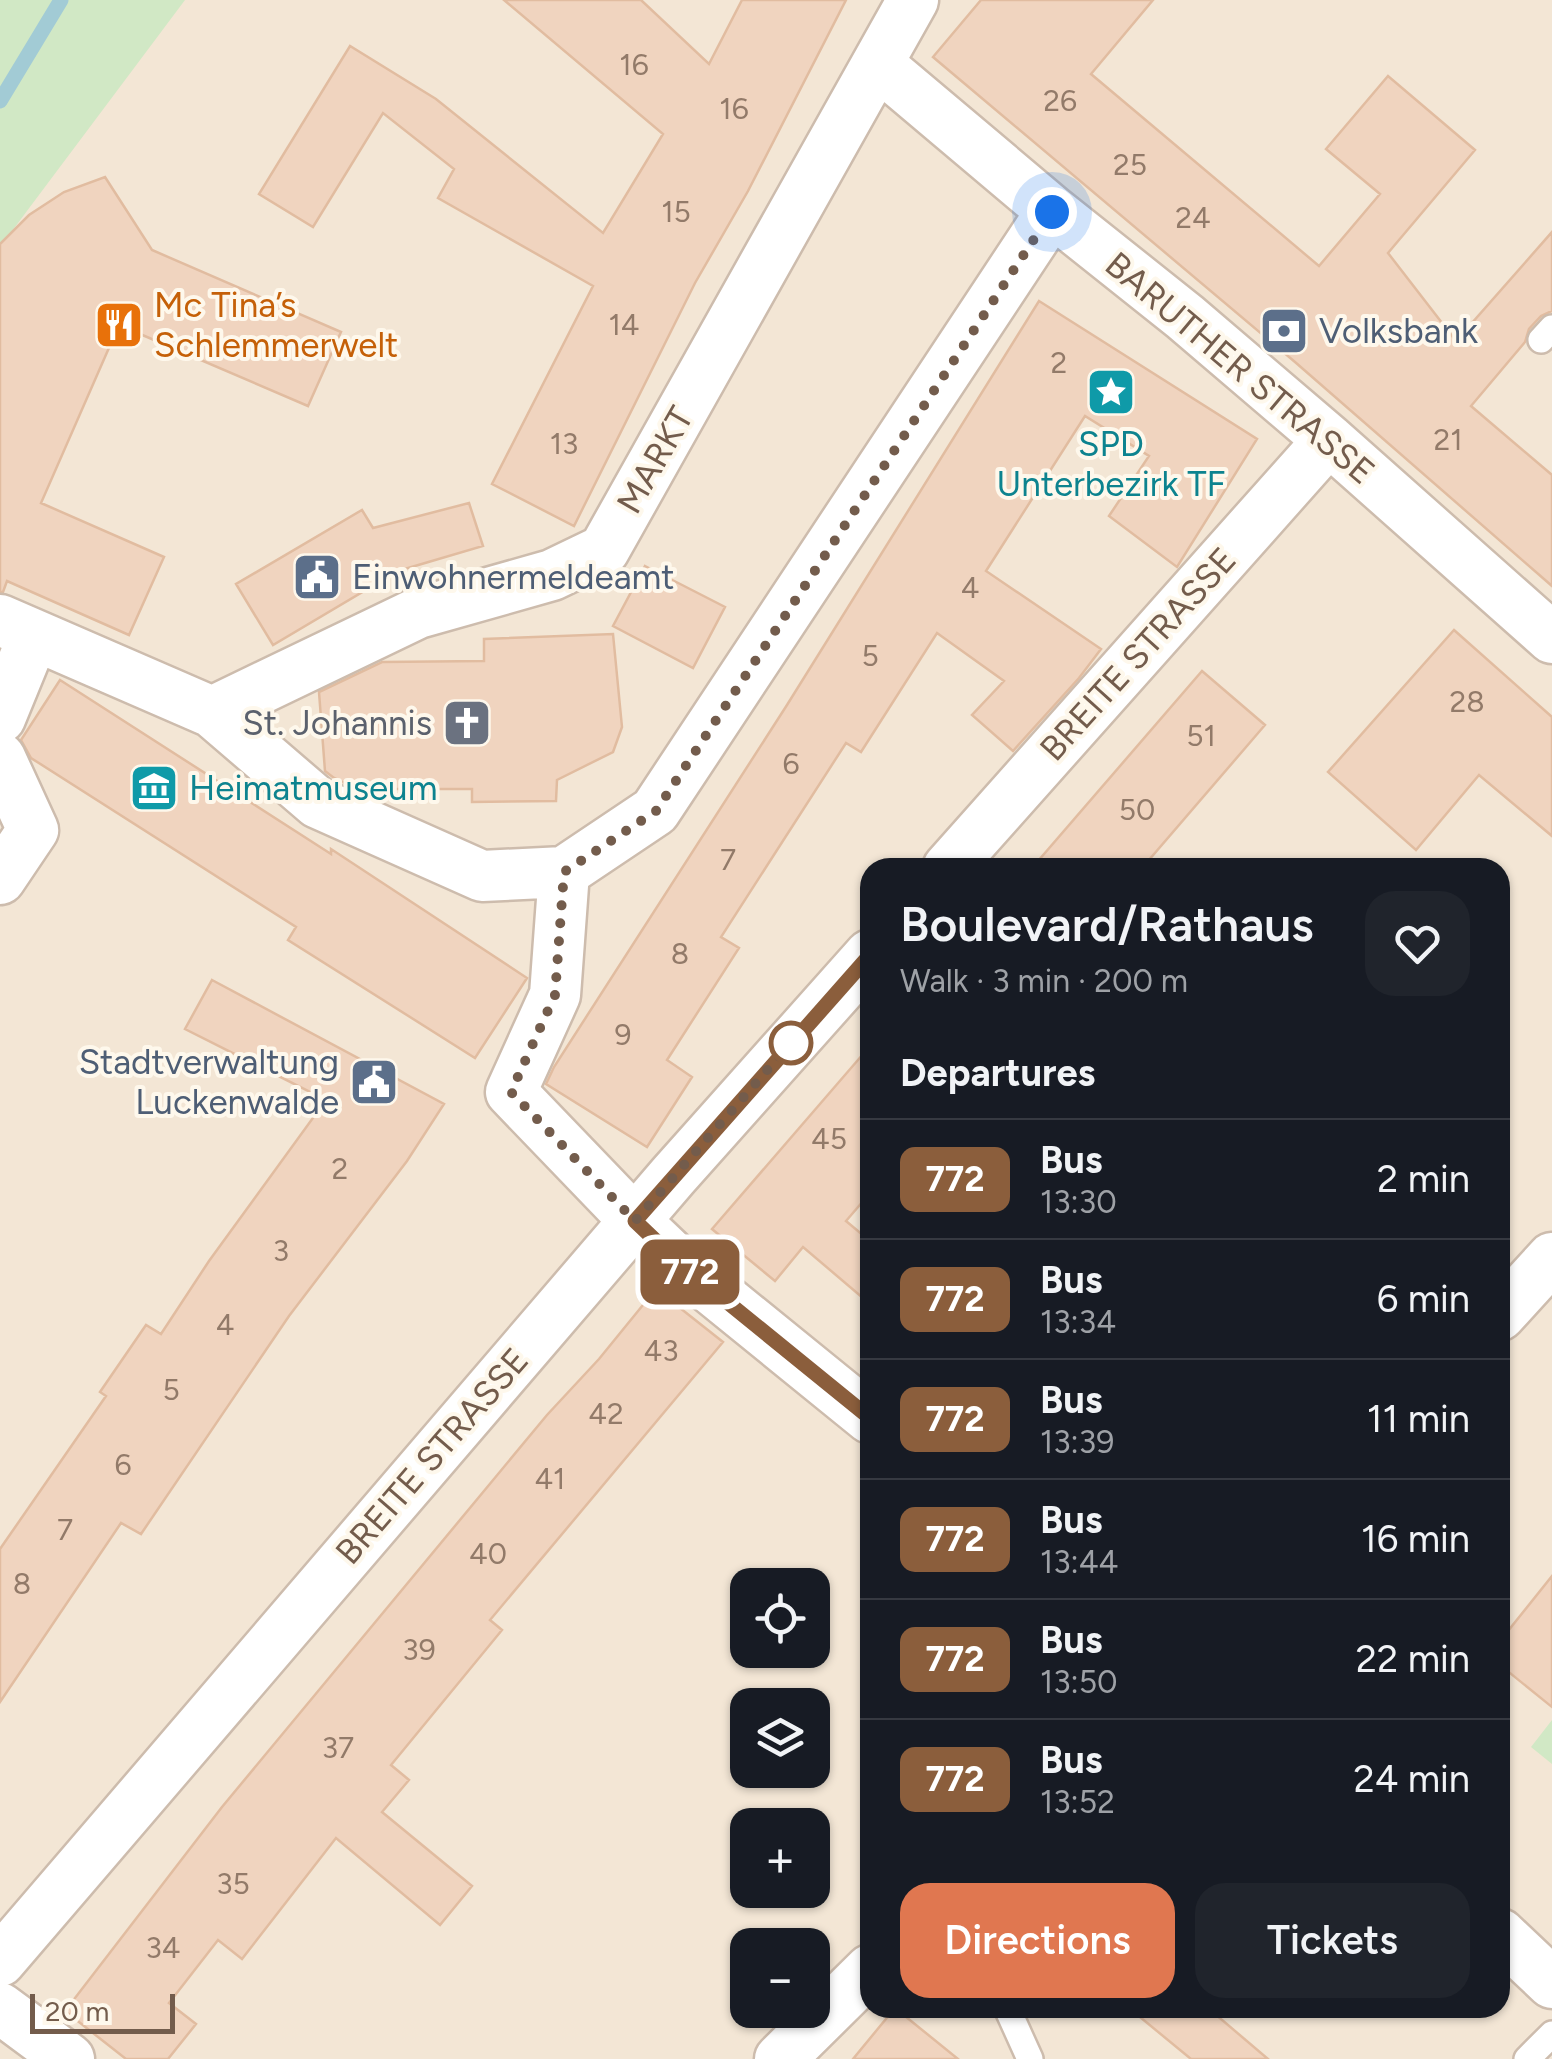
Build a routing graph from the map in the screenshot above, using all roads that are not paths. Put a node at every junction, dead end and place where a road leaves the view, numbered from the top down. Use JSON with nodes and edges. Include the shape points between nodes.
{"nodes":[{"id":1,"x":914,"y":0,"type":"edge"},
{"id":2,"x":879,"y":65,"type":"junction"},
{"id":3,"x":1052,"y":212,"type":"junction"},
{"id":4,"x":1329,"y":440,"type":"junction"},
{"id":5,"x":17,"y":628,"type":"edge"},
{"id":6,"x":1552,"y":638,"type":"edge"},
{"id":7,"x":212,"y":712,"type":"junction"},
{"id":8,"x":0,"y":718,"type":"edge"},
{"id":9,"x":0,"y":758,"type":"edge"},
{"id":10,"x":957,"y":858,"type":"edge"},
{"id":11,"x":564,"y":872,"type":"junction"},
{"id":12,"x":0,"y":879,"type":"edge"},
{"id":13,"x":860,"y":966,"type":"edge"},
{"id":14,"x":635,"y":1221,"type":"junction"},
{"id":15,"x":860,"y":1410,"type":"edge"},
{"id":16,"x":1510,"y":1943,"type":"edge"},
{"id":17,"x":0,"y":1961,"type":"edge"},
{"id":18,"x":860,"y":1980,"type":"edge"},
{"id":19,"x":1552,"y":1983,"type":"edge"},
{"id":20,"x":0,"y":2008,"type":"edge"},
{"id":21,"x":1012,"y":2018,"type":"edge"},
{"id":22,"x":1552,"y":2034,"type":"edge"},
{"id":23,"x":69,"y":2059,"type":"edge"},
{"id":24,"x":780,"y":2059,"type":"edge"},
{"id":25,"x":1030,"y":2059,"type":"edge"},
{"id":26,"x":1527,"y":2059,"type":"edge"}],
"edges":[{"from":1,"to":2,"type":"street","name":"MARKT"},
{"from":2,"to":3,"type":"street","name":"BARUTHER STRASSE"},
{"from":2,"to":7,"type":"street","name":"MARKT","via":[[604,550],[552,576],[418,614]]},
{"from":3,"to":4,"type":"street","name":"BARUTHER STRASSE"},
{"from":3,"to":11,"type":"street","via":[[656,811]]},
{"from":4,"to":6,"type":"street","name":"BARUTHER STRASSE"},
{"from":4,"to":10,"type":"street","name":"BREITE STRASSE"},
{"from":5,"to":7,"type":"street"},
{"from":5,"to":8,"type":"street"},
{"from":7,"to":11,"type":"street","via":[[318,803],[482,876]]},
{"from":9,"to":12,"type":"street","via":[[33,830]]},
{"from":11,"to":14,"type":"street","via":[[555,995],[511,1092]]},
{"from":13,"to":14,"type":"street","name":"BREITE STRASSE"},
{"from":14,"to":15,"type":"street"},
{"from":14,"to":17,"type":"street","name":"BREITE STRASSE"},
{"from":16,"to":19,"type":"street"},
{"from":18,"to":24,"type":"street"},
{"from":20,"to":23,"type":"street"},
{"from":21,"to":25,"type":"lane"},
{"from":22,"to":26,"type":"lane"}]}
